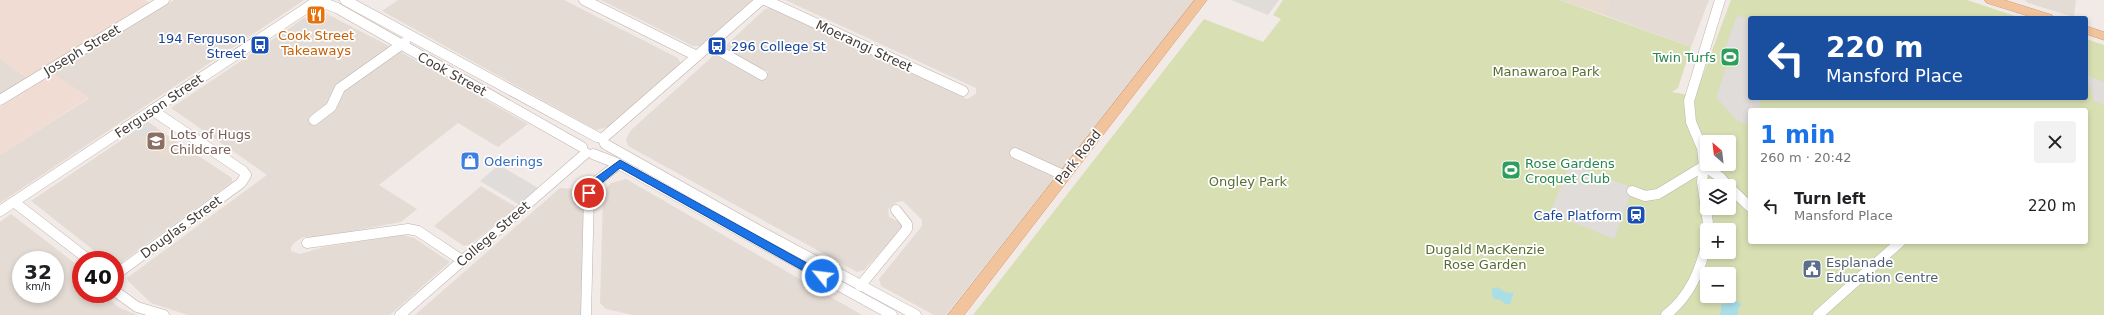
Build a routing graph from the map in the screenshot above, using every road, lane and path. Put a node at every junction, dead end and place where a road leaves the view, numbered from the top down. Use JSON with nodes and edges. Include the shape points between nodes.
{"nodes":[{"id":1,"x":164,"y":0,"type":"edge"},
{"id":2,"x":345,"y":0,"type":"edge"},
{"id":3,"x":584,"y":0,"type":"edge"},
{"id":4,"x":761,"y":0,"type":"edge"},
{"id":5,"x":766,"y":0,"type":"edge"},
{"id":6,"x":1201,"y":0,"type":"edge"},
{"id":7,"x":1720,"y":0,"type":"edge"},
{"id":8,"x":1991,"y":0,"type":"edge"},
{"id":9,"x":322,"y":1,"type":"edge"},
{"id":10,"x":2013,"y":3,"type":"edge"},
{"id":11,"x":2043,"y":16,"type":"edge"},
{"id":12,"x":2088,"y":31,"type":"edge"},
{"id":13,"x":412,"y":36,"type":"junction"},
{"id":14,"x":2104,"y":36,"type":"edge"},
{"id":15,"x":400,"y":45,"type":"junction"},
{"id":16,"x":709,"y":46,"type":"junction"},
{"id":17,"x":697,"y":56,"type":"junction"},
{"id":18,"x":762,"y":75,"type":"dead end"},
{"id":19,"x":963,"y":91,"type":"dead end"},
{"id":20,"x":0,"y":100,"type":"edge"},
{"id":21,"x":152,"y":110,"type":"junction"},
{"id":22,"x":314,"y":120,"type":"dead end"},
{"id":23,"x":601,"y":140,"type":"junction"},
{"id":24,"x":1700,"y":143,"type":"edge"},
{"id":25,"x":587,"y":151,"type":"junction"},
{"id":26,"x":1015,"y":153,"type":"dead end"},
{"id":27,"x":627,"y":165,"type":"junction"},
{"id":28,"x":1700,"y":168,"type":"edge"},
{"id":29,"x":1703,"y":171,"type":"edge"},
{"id":30,"x":1712,"y":171,"type":"edge"},
{"id":31,"x":1063,"y":175,"type":"junction"},
{"id":32,"x":1723,"y":179,"type":"edge"},
{"id":33,"x":1632,"y":191,"type":"dead end"},
{"id":34,"x":1736,"y":193,"type":"edge"},
{"id":35,"x":14,"y":202,"type":"junction"},
{"id":36,"x":1748,"y":205,"type":"edge"},
{"id":37,"x":896,"y":210,"type":"dead end"},
{"id":38,"x":0,"y":211,"type":"edge"},
{"id":39,"x":1708,"y":223,"type":"edge"},
{"id":40,"x":757,"y":234,"type":"junction"},
{"id":41,"x":307,"y":243,"type":"dead end"},
{"id":42,"x":1898,"y":244,"type":"edge"},
{"id":43,"x":77,"y":251,"type":"edge"},
{"id":44,"x":1701,"y":259,"type":"edge"},
{"id":45,"x":463,"y":261,"type":"junction"},
{"id":46,"x":124,"y":268,"type":"edge"},
{"id":47,"x":860,"y":286,"type":"junction"},
{"id":48,"x":124,"y":298,"type":"edge"},
{"id":49,"x":892,"y":312,"type":"edge"},
{"id":50,"x":164,"y":315,"type":"edge"},
{"id":51,"x":400,"y":315,"type":"edge"},
{"id":52,"x":586,"y":315,"type":"edge"},
{"id":53,"x":916,"y":315,"type":"edge"},
{"id":54,"x":955,"y":315,"type":"edge"},
{"id":55,"x":1666,"y":315,"type":"edge"},
{"id":56,"x":1818,"y":315,"type":"edge"}],
"edges":[{"from":1,"to":20,"type":"street","name":"Joseph Street"},
{"from":2,"to":13,"type":"street","name":"Cook Street"},
{"from":3,"to":17,"type":"street"},
{"from":4,"to":16,"type":"street"},
{"from":5,"to":19,"type":"street","name":"Moerangi Street"},
{"from":6,"to":31,"type":"main road","name":"Park Road"},
{"from":7,"to":24,"type":"street","via":[[1689,101],[1691,122]]},
{"from":8,"to":10,"type":"main road"},
{"from":9,"to":15,"type":"street","name":"Cook Street"},
{"from":9,"to":21,"type":"street","name":"Ferguson Street"},
{"from":10,"to":11,"type":"main road"},
{"from":12,"to":14,"type":"main road"},
{"from":13,"to":15,"type":"street"},
{"from":13,"to":23,"type":"street","name":"Cook Street"},
{"from":15,"to":22,"type":"street","via":[[340,88],[331,107]]},
{"from":15,"to":25,"type":"street","name":"Cook Street"},
{"from":16,"to":17,"type":"street"},
{"from":16,"to":18,"type":"street"},
{"from":17,"to":23,"type":"street"},
{"from":21,"to":35,"type":"street","name":"Ferguson Street"},
{"from":21,"to":46,"type":"street","name":"Douglas Street","via":[[243,171],[245,177],[241,183]]},
{"from":23,"to":25,"type":"street","via":[[600,151]]},
{"from":23,"to":25,"type":"street","via":[[587,140]]},
{"from":23,"to":27,"type":"street","name":"Cook Street"},
{"from":25,"to":27,"type":"street","name":"Cook Street"},
{"from":25,"to":45,"type":"street","name":"College Street"},
{"from":26,"to":31,"type":"street"},
{"from":27,"to":40,"type":"street","name":"Cook Street"},
{"from":27,"to":52,"type":"street","via":[[594,183],[589,193]]},
{"from":28,"to":33,"type":"street","via":[[1658,194],[1645,196]]},
{"from":29,"to":39,"type":"street","via":[[1701,180]]},
{"from":30,"to":32,"type":"street"},
{"from":31,"to":54,"type":"main road","name":"Park Road"},
{"from":34,"to":36,"type":"street"},
{"from":35,"to":38,"type":"street","name":"Ferguson Street"},
{"from":35,"to":43,"type":"street"},
{"from":37,"to":47,"type":"street","via":[[907,224],[907,228]]},
{"from":40,"to":47,"type":"street","name":"Cook Street"},
{"from":40,"to":49,"type":"street","name":"Cook Street"},
{"from":41,"to":45,"type":"street","via":[[408,229],[418,231]]},
{"from":42,"to":56,"type":"street"},
{"from":44,"to":55,"type":"street","via":[[1684,299]]},
{"from":45,"to":51,"type":"street","name":"College Street"},
{"from":47,"to":49,"type":"street","name":"Cook Street"},
{"from":48,"to":50,"type":"street","via":[[137,307]]},
{"from":49,"to":53,"type":"street","name":"Cook Street"}]}
